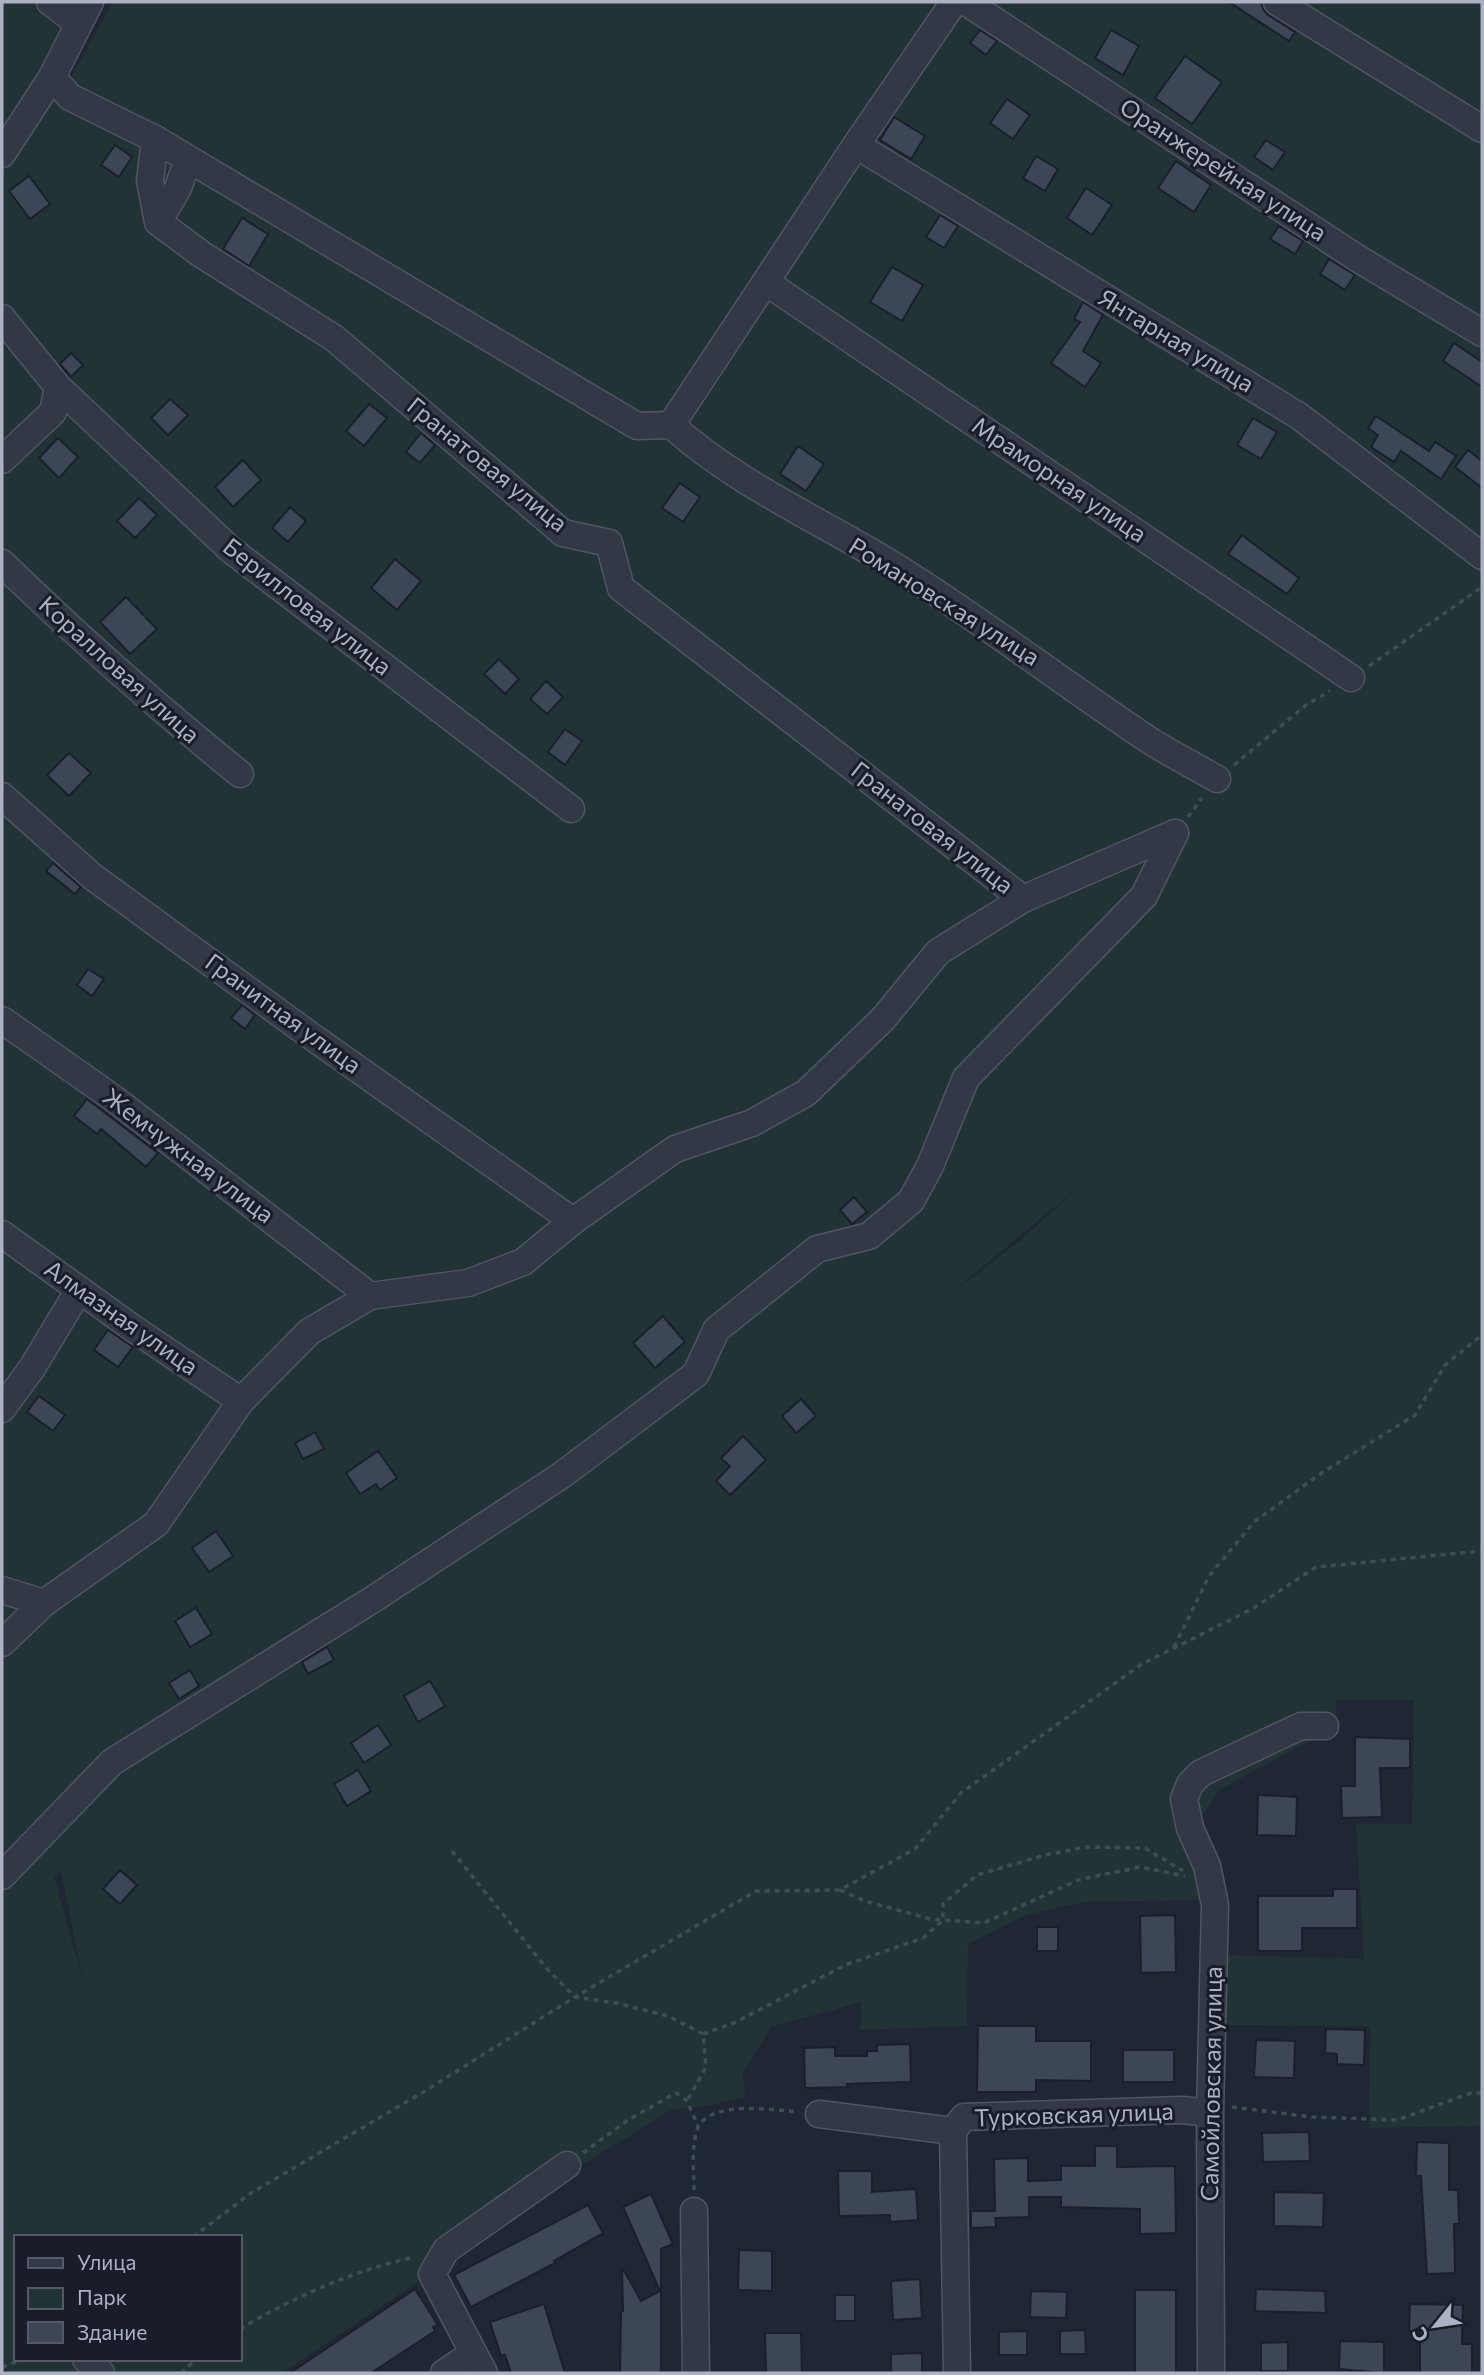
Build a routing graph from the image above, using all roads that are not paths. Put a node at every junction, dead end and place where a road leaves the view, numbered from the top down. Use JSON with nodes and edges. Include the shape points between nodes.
{"nodes":[{"id":1,"x":50,"y":2,"type":"edge"},
{"id":2,"x":954,"y":2,"type":"edge"},
{"id":3,"x":966,"y":2,"type":"edge"},
{"id":4,"x":1277,"y":2,"type":"edge"},
{"id":5,"x":84,"y":12,"type":"edge"},
{"id":6,"x":52,"y":78,"type":"junction"},
{"id":7,"x":1482,"y":128,"type":"edge"},
{"id":8,"x":155,"y":139,"type":"junction"},
{"id":9,"x":856,"y":145,"type":"junction"},
{"id":10,"x":2,"y":154,"type":"edge"},
{"id":11,"x":188,"y":159,"type":"junction"},
{"id":12,"x":158,"y":222,"type":"junction"},
{"id":13,"x":767,"y":283,"type":"junction"},
{"id":14,"x":2,"y":318,"type":"edge"},
{"id":15,"x":1482,"y":333,"type":"edge"},
{"id":16,"x":58,"y":387,"type":"junction"},
{"id":17,"x":671,"y":425,"type":"junction"},
{"id":18,"x":2,"y":460,"type":"edge"},
{"id":19,"x":1482,"y":556,"type":"edge"},
{"id":20,"x":2,"y":563,"type":"edge"},
{"id":21,"x":1351,"y":678,"type":"road end"},
{"id":22,"x":240,"y":774,"type":"dead end"},
{"id":23,"x":1217,"y":779,"type":"road end"},
{"id":24,"x":2,"y":796,"type":"edge"},
{"id":25,"x":571,"y":809,"type":"dead end"},
{"id":26,"x":1024,"y":899,"type":"junction"},
{"id":27,"x":2,"y":1020,"type":"edge"},
{"id":28,"x":573,"y":1221,"type":"junction"},
{"id":29,"x":2,"y":1234,"type":"edge"},
{"id":30,"x":79,"y":1290,"type":"junction"},
{"id":31,"x":370,"y":1296,"type":"junction"},
{"id":32,"x":241,"y":1401,"type":"junction"},
{"id":33,"x":2,"y":1409,"type":"edge"},
{"id":34,"x":2,"y":1590,"type":"edge"},
{"id":35,"x":44,"y":1603,"type":"junction"},
{"id":36,"x":2,"y":1643,"type":"edge"},
{"id":37,"x":1325,"y":1726,"type":"dead end"},
{"id":38,"x":2,"y":1876,"type":"edge"},
{"id":39,"x":1210,"y":2113,"type":"junction"},
{"id":40,"x":818,"y":2114,"type":"road end"},
{"id":41,"x":953,"y":2131,"type":"junction"},
{"id":42,"x":567,"y":2165,"type":"road end"},
{"id":43,"x":694,"y":2211,"type":"road end"},
{"id":44,"x":88,"y":2361,"type":"edge"},
{"id":45,"x":478,"y":2363,"type":"edge"},
{"id":46,"x":101,"y":2373,"type":"edge"},
{"id":47,"x":444,"y":2373,"type":"edge"},
{"id":48,"x":696,"y":2373,"type":"edge"},
{"id":49,"x":957,"y":2373,"type":"edge"},
{"id":50,"x":1211,"y":2373,"type":"edge"}],
"edges":[{"from":1,"to":5,"type":"street"},
{"from":2,"to":9,"type":"street"},
{"from":3,"to":15,"type":"street","name":"Оранжерейная улица","via":[[1357,258]]},
{"from":4,"to":7,"type":"street"},
{"from":5,"to":6,"type":"street"},
{"from":6,"to":8,"type":"street","via":[[70,97]]},
{"from":6,"to":10,"type":"street"},
{"from":8,"to":11,"type":"street"},
{"from":8,"to":12,"type":"street","via":[[150,181]]},
{"from":9,"to":13,"type":"street"},
{"from":9,"to":19,"type":"street","name":"Янтарная улица","via":[[1299,416]]},
{"from":11,"to":12,"type":"street"},
{"from":11,"to":17,"type":"street","via":[[637,426]]},
{"from":12,"to":26,"type":"street","name":"Гранатовая улица","via":[[334,338],[563,533],[609,543],[621,588]]},
{"from":13,"to":17,"type":"street"},
{"from":13,"to":21,"type":"street","name":"Мраморная улица"},
{"from":14,"to":16,"type":"street","name":"Берилловая улица"},
{"from":16,"to":18,"type":"street","via":[[53,412]]},
{"from":16,"to":25,"type":"street","name":"Берилловая улица","via":[[231,550]]},
{"from":17,"to":23,"type":"street","name":"Романовская улица","via":[[699,450],[900,569],[1154,743]]},
{"from":20,"to":22,"type":"street","name":"Коралловая улица","via":[[172,720]]},
{"from":24,"to":28,"type":"street","name":"Гранитная улица","via":[[93,877]]},
{"from":26,"to":28,"type":"street","via":[[938,952],[883,1019],[806,1093],[752,1123],[675,1149]]},
{"from":26,"to":38,"type":"street","via":[[1175,833],[1144,896],[966,1078],[911,1200],[869,1236],[817,1249],[716,1331],[696,1374],[562,1475],[112,1762]]},
{"from":27,"to":31,"type":"street","name":"Жемчужная улица","via":[[113,1098]]},
{"from":28,"to":31,"type":"street","via":[[523,1262],[479,1279]]},
{"from":29,"to":30,"type":"street","name":"Алмазная улица"},
{"from":30,"to":32,"type":"street","name":"Алмазная улица"},
{"from":30,"to":33,"type":"street"},
{"from":31,"to":32,"type":"street","via":[[309,1332]]},
{"from":32,"to":35,"type":"street","via":[[156,1524]]},
{"from":34,"to":35,"type":"street"},
{"from":35,"to":36,"type":"street"},
{"from":37,"to":39,"type":"street","name":"Самойловская улица","via":[[1301,1726],[1201,1773],[1184,1799],[1215,1905]]},
{"from":39,"to":41,"type":"street","name":"Турковская улица","via":[[964,2117]]},
{"from":39,"to":50,"type":"street","name":"Самойловская улица"},
{"from":40,"to":41,"type":"street","name":"Турковская улица"},
{"from":41,"to":49,"type":"street"},
{"from":42,"to":45,"type":"street","via":[[446,2250],[432,2274]]},
{"from":43,"to":48,"type":"street"},
{"from":44,"to":46,"type":"street"},
{"from":45,"to":47,"type":"street"}]}
